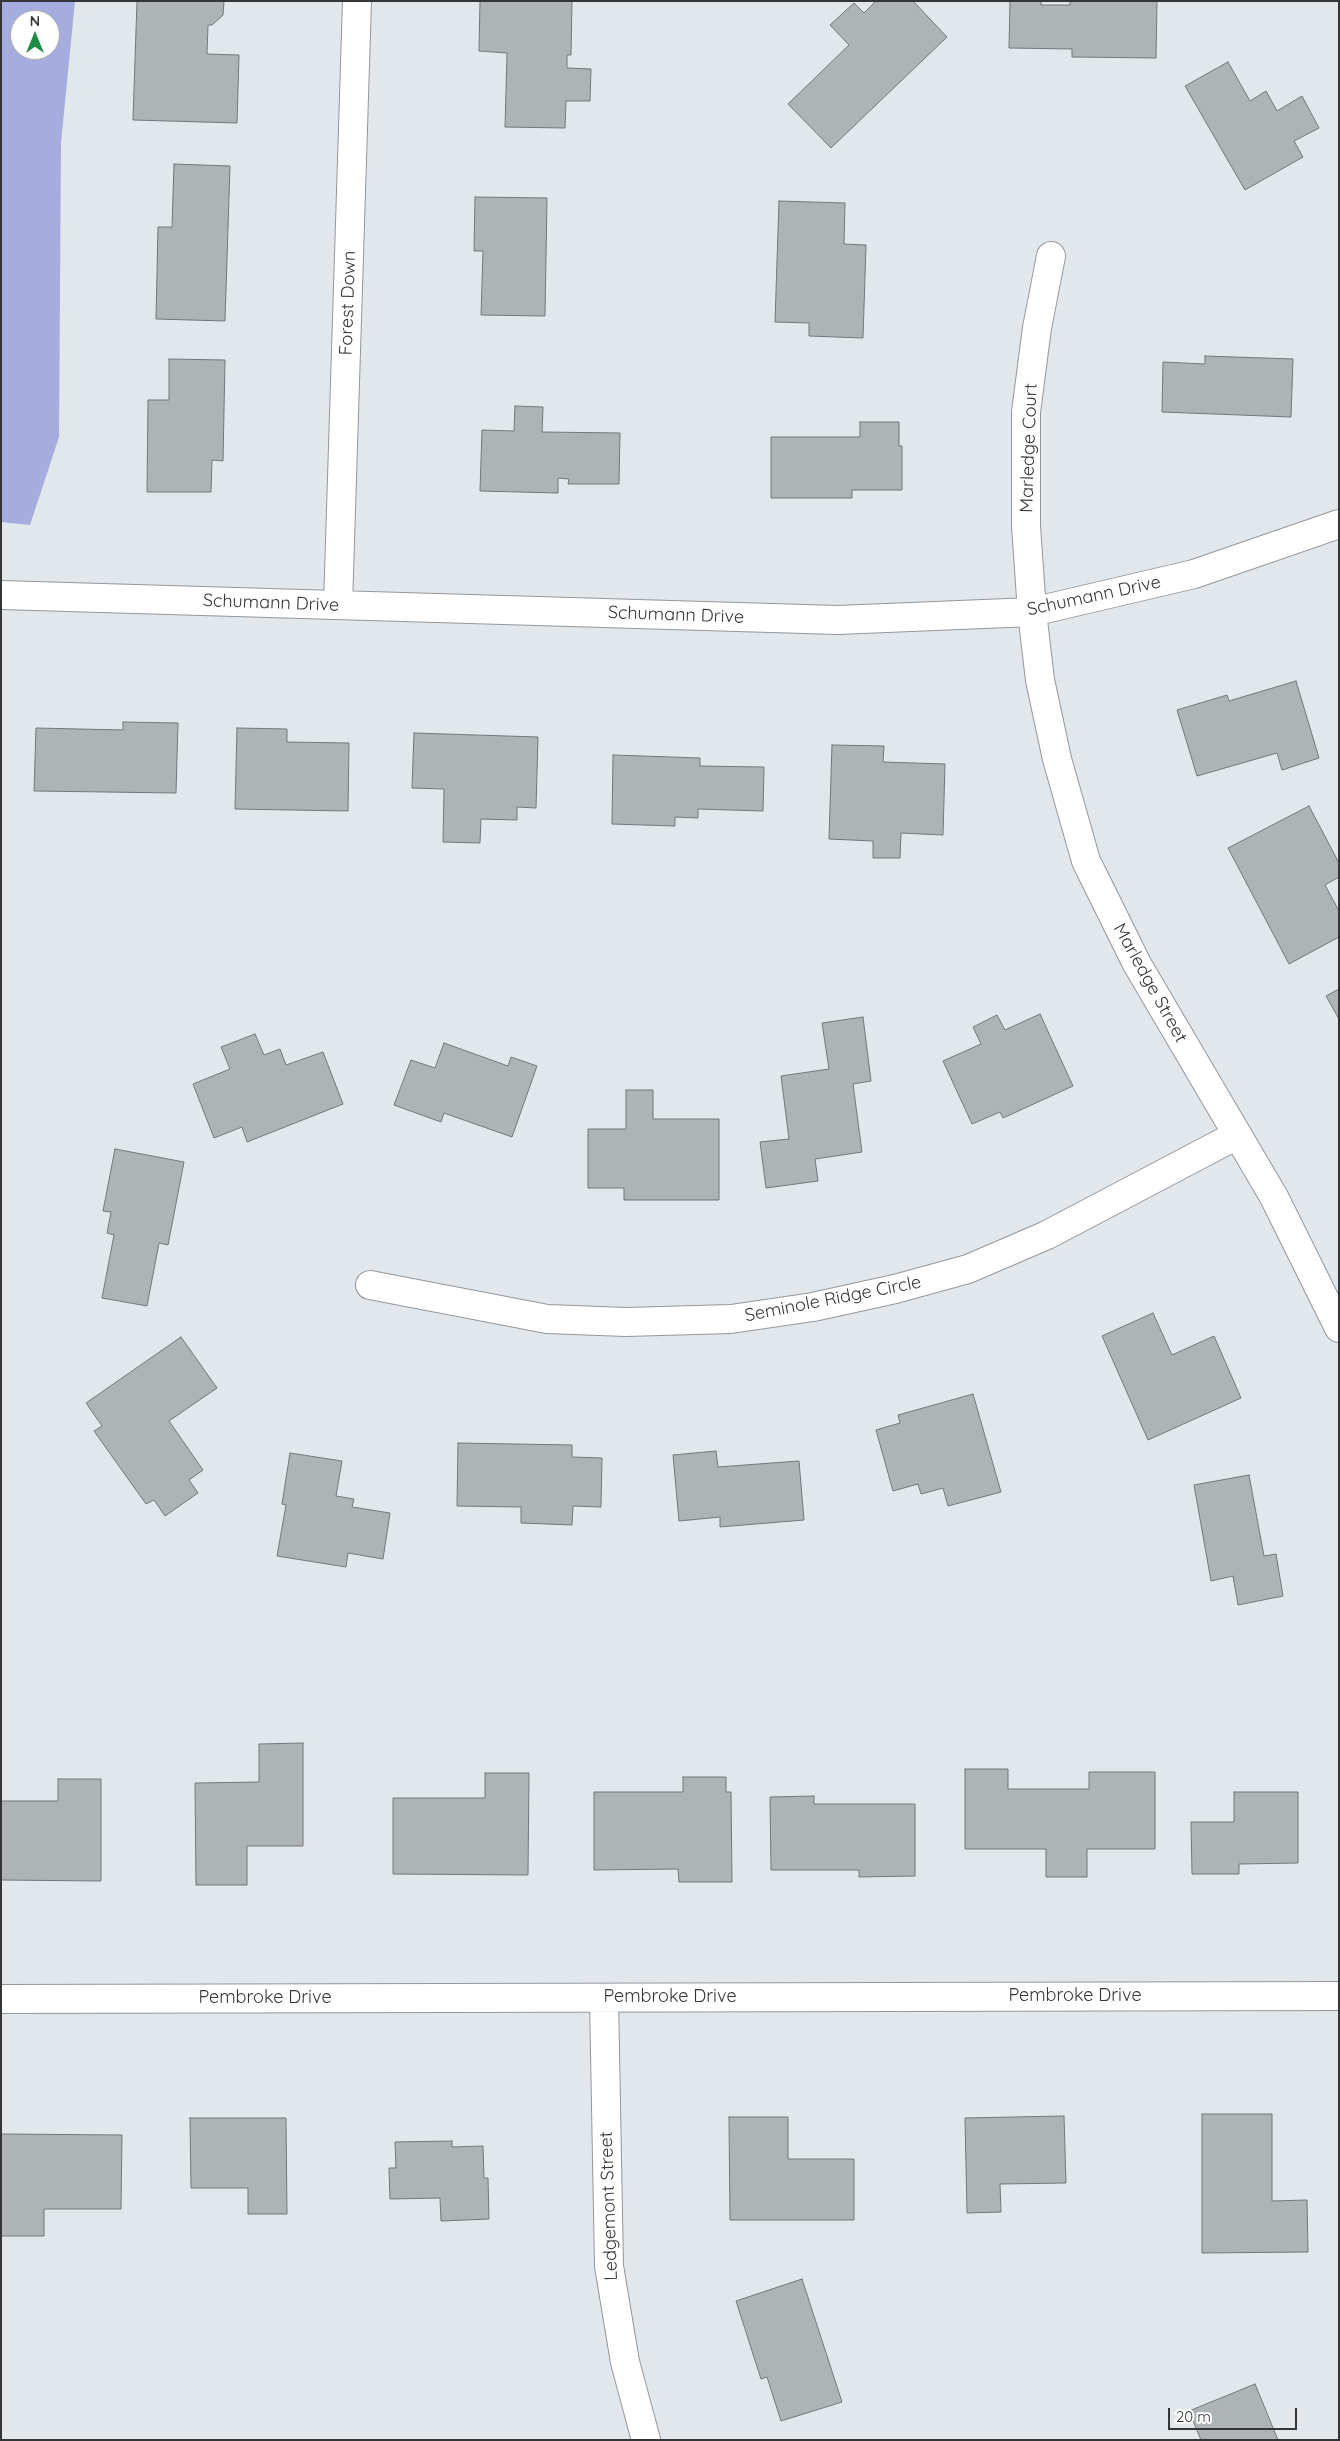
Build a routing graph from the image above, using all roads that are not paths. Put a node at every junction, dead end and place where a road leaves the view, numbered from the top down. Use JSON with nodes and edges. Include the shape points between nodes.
{"nodes":[{"id":1,"x":357,"y":1,"type":"edge"},
{"id":2,"x":1052,"y":256,"type":"dead end"},
{"id":3,"x":1339,"y":524,"type":"edge"},
{"id":4,"x":1,"y":595,"type":"edge"},
{"id":5,"x":338,"y":605,"type":"junction"},
{"id":6,"x":1032,"y":612,"type":"junction"},
{"id":7,"x":1237,"y":1135,"type":"junction"},
{"id":8,"x":370,"y":1285,"type":"dead end"},
{"id":9,"x":1339,"y":1328,"type":"edge"},
{"id":10,"x":1339,"y":1996,"type":"edge"},
{"id":11,"x":604,"y":1998,"type":"junction"},
{"id":12,"x":1,"y":1999,"type":"edge"},
{"id":13,"x":646,"y":2440,"type":"edge"}],
"edges":[{"from":1,"to":5,"type":"street","name":"Forest Down"},
{"from":2,"to":6,"type":"street","name":"Marledge Court","via":[[1037,328],[1026,412],[1026,526]]},
{"from":3,"to":6,"type":"street","name":"Schumann Drive","via":[[1194,574]]},
{"from":4,"to":5,"type":"street","name":"Schumann Drive"},
{"from":5,"to":6,"type":"street","name":"Schumann Drive","via":[[838,620]]},
{"from":6,"to":7,"type":"street","name":"Marledge Street","via":[[1040,680],[1057,759],[1086,861],[1136,964]]},
{"from":7,"to":8,"type":"street","name":"Seminole Ridge Circle","via":[[1047,1235],[968,1269],[813,1307],[731,1319],[626,1322],[547,1319]]},
{"from":7,"to":9,"type":"street","name":"Marledge Street","via":[[1274,1197]]},
{"from":10,"to":11,"type":"street","name":"Pembroke Drive"},
{"from":11,"to":12,"type":"street","name":"Pembroke Drive"},
{"from":11,"to":13,"type":"street","name":"Ledgemont Street","via":[[609,2266],[625,2362]]}]}
